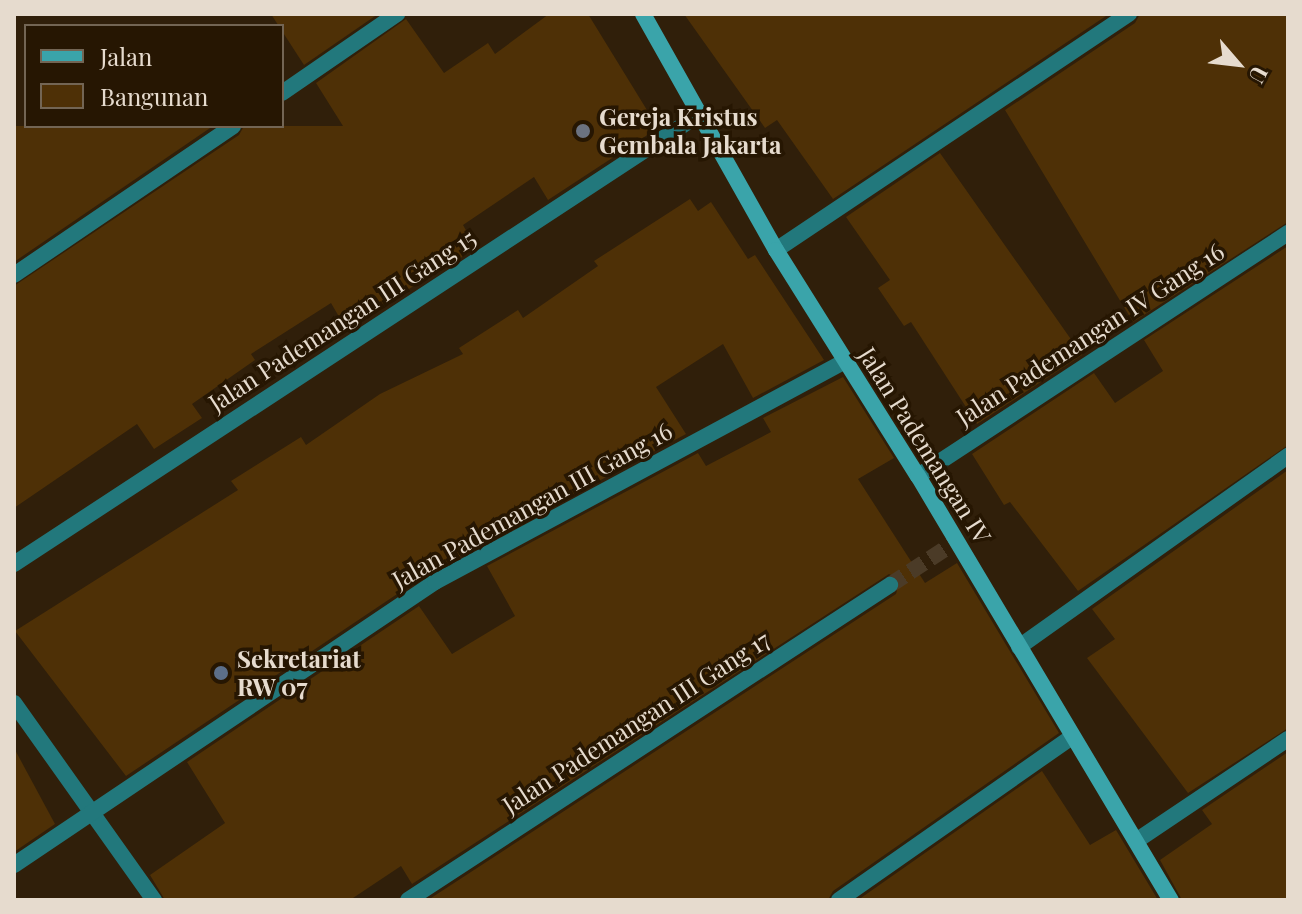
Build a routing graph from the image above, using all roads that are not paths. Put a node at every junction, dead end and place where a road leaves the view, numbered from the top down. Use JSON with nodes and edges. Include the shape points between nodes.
{"nodes":[{"id":1,"x":397,"y":14,"type":"edge"},
{"id":2,"x":643,"y":14,"type":"edge"},
{"id":3,"x":1129,"y":14,"type":"edge"},
{"id":4,"x":284,"y":92,"type":"edge"},
{"id":5,"x":697,"y":116,"type":"junction"},
{"id":6,"x":230,"y":128,"type":"edge"},
{"id":7,"x":1288,"y":233,"type":"edge"},
{"id":8,"x":776,"y":250,"type":"junction"},
{"id":9,"x":14,"y":275,"type":"edge"},
{"id":10,"x":845,"y":361,"type":"junction"},
{"id":11,"x":1288,"y":456,"type":"edge"},
{"id":12,"x":918,"y":476,"type":"junction"},
{"id":13,"x":14,"y":564,"type":"edge"},
{"id":14,"x":890,"y":585,"type":"tunnel mouth"},
{"id":15,"x":1019,"y":647,"type":"junction"},
{"id":16,"x":14,"y":703,"type":"edge"},
{"id":17,"x":1072,"y":737,"type":"junction"},
{"id":18,"x":1288,"y":739,"type":"edge"},
{"id":19,"x":92,"y":814,"type":"junction"},
{"id":20,"x":1136,"y":841,"type":"junction"},
{"id":21,"x":14,"y":865,"type":"edge"},
{"id":22,"x":154,"y":900,"type":"edge"},
{"id":23,"x":408,"y":900,"type":"edge"},
{"id":24,"x":839,"y":900,"type":"edge"},
{"id":25,"x":1171,"y":900,"type":"edge"}],
"edges":[{"from":1,"to":4,"type":"street"},
{"from":2,"to":5,"type":"street","name":"Jalan Pademangan IV"},
{"from":3,"to":8,"type":"street"},
{"from":5,"to":8,"type":"street","name":"Jalan Pademangan IV"},
{"from":5,"to":13,"type":"street","name":"Jalan Pademangan III Gang 15"},
{"from":6,"to":9,"type":"street"},
{"from":7,"to":12,"type":"street","name":"Jalan Pademangan IV Gang 16"},
{"from":8,"to":10,"type":"street","name":"Jalan Pademangan IV"},
{"from":10,"to":12,"type":"street","name":"Jalan Pademangan IV"},
{"from":10,"to":19,"type":"street","name":"Jalan Pademangan III Gang 16","via":[[435,582]]},
{"from":11,"to":15,"type":"street"},
{"from":12,"to":15,"type":"street","name":"Jalan Pademangan IV"},
{"from":14,"to":23,"type":"street","name":"Jalan Pademangan III Gang 17"},
{"from":15,"to":17,"type":"street","name":"Jalan Pademangan IV"},
{"from":16,"to":19,"type":"street"},
{"from":17,"to":20,"type":"street","name":"Jalan Pademangan IV"},
{"from":17,"to":24,"type":"street"},
{"from":18,"to":20,"type":"street"},
{"from":19,"to":21,"type":"street","name":"Jalan Pademangan III Gang 16"},
{"from":19,"to":22,"type":"street"},
{"from":20,"to":25,"type":"street","name":"Jalan Pademangan IV"}]}
